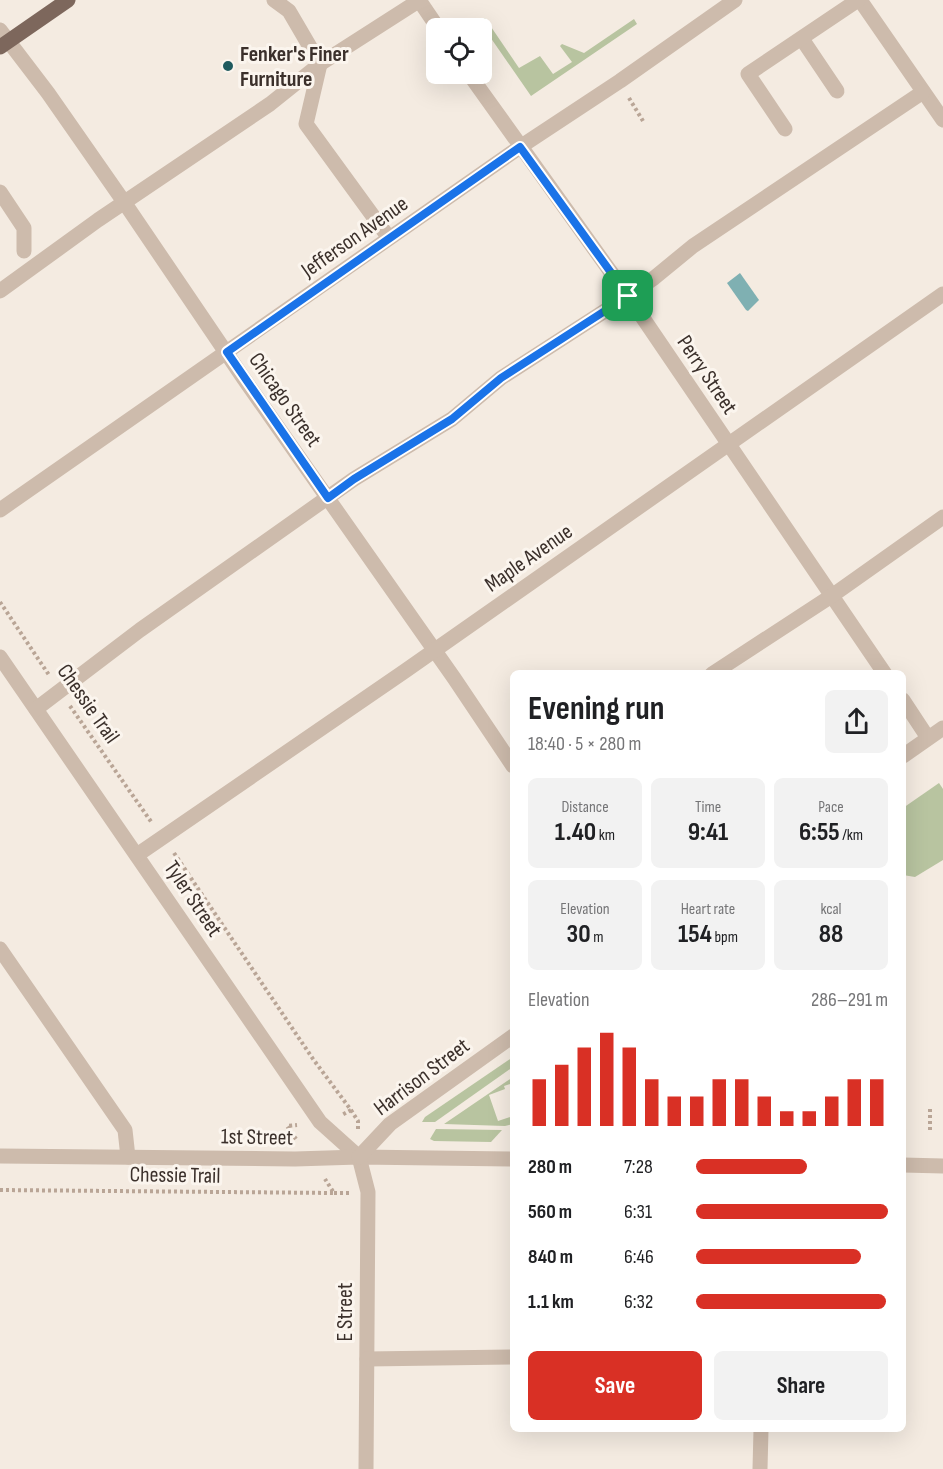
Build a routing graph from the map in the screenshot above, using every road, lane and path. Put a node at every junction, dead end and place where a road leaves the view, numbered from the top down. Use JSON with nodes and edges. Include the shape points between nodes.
{"nodes":[{"id":1,"x":68,"y":0,"type":"edge"},
{"id":2,"x":274,"y":0,"type":"edge"},
{"id":3,"x":419,"y":0,"type":"edge"},
{"id":4,"x":735,"y":0,"type":"edge"},
{"id":5,"x":859,"y":0,"type":"edge"},
{"id":6,"x":431,"y":18,"type":"edge"},
{"id":7,"x":3,"y":39,"type":"edge"},
{"id":8,"x":801,"y":39,"type":"junction"},
{"id":9,"x":320,"y":64,"type":"junction"},
{"id":10,"x":620,"y":81,"type":"junction"},
{"id":11,"x":476,"y":84,"type":"edge"},
{"id":12,"x":837,"y":91,"type":"dead end"},
{"id":13,"x":923,"y":92,"type":"junction"},
{"id":14,"x":943,"y":120,"type":"edge"},
{"id":15,"x":643,"y":121,"type":"dead end"},
{"id":16,"x":785,"y":129,"type":"dead end"},
{"id":17,"x":520,"y":147,"type":"junction"},
{"id":18,"x":0,"y":192,"type":"edge"},
{"id":19,"x":124,"y":202,"type":"junction"},
{"id":20,"x":389,"y":238,"type":"junction"},
{"id":21,"x":24,"y":251,"type":"dead end"},
{"id":22,"x":0,"y":291,"type":"edge"},
{"id":23,"x":943,"y":294,"type":"edge"},
{"id":24,"x":628,"y":296,"type":"junction"},
{"id":25,"x":227,"y":352,"type":"junction"},
{"id":26,"x":729,"y":443,"type":"junction"},
{"id":27,"x":328,"y":498,"type":"junction"},
{"id":28,"x":0,"y":510,"type":"edge"},
{"id":29,"x":943,"y":517,"type":"edge"},
{"id":30,"x":833,"y":595,"type":"junction"},
{"id":31,"x":0,"y":602,"type":"edge"},
{"id":32,"x":433,"y":650,"type":"junction"},
{"id":33,"x":0,"y":657,"type":"edge"},
{"id":34,"x":718,"y":670,"type":"edge"},
{"id":35,"x":882,"y":670,"type":"edge"},
{"id":36,"x":60,"y":690,"type":"junction"},
{"id":37,"x":906,"y":705,"type":"edge"},
{"id":38,"x":36,"y":709,"type":"junction"},
{"id":39,"x":943,"y":728,"type":"edge"},
{"id":40,"x":928,"y":738,"type":"junction"},
{"id":41,"x":906,"y":754,"type":"edge"},
{"id":42,"x":510,"y":762,"type":"edge"},
{"id":43,"x":152,"y":823,"type":"dead end"},
{"id":44,"x":174,"y":853,"type":"dead end"},
{"id":45,"x":137,"y":855,"type":"junction"},
{"id":46,"x":0,"y":949,"type":"edge"},
{"id":47,"x":510,"y":1038,"type":"edge"},
{"id":48,"x":930,"y":1109,"type":"dead end"},
{"id":49,"x":351,"y":1110,"type":"junction"},
{"id":50,"x":339,"y":1117,"type":"dead end"},
{"id":51,"x":358,"y":1121,"type":"dead end"},
{"id":52,"x":299,"y":1125,"type":"dead end"},
{"id":53,"x":930,"y":1132,"type":"dead end"},
{"id":54,"x":294,"y":1137,"type":"dead end"},
{"id":55,"x":0,"y":1156,"type":"edge"},
{"id":56,"x":128,"y":1157,"type":"junction"},
{"id":57,"x":359,"y":1157,"type":"junction"},
{"id":58,"x":510,"y":1159,"type":"edge"},
{"id":59,"x":906,"y":1165,"type":"edge"},
{"id":60,"x":943,"y":1166,"type":"edge"},
{"id":61,"x":325,"y":1180,"type":"dead end"},
{"id":62,"x":0,"y":1190,"type":"edge"},
{"id":63,"x":334,"y":1193,"type":"junction"},
{"id":64,"x":346,"y":1193,"type":"dead end"},
{"id":65,"x":510,"y":1357,"type":"edge"},
{"id":66,"x":367,"y":1359,"type":"junction"},
{"id":67,"x":761,"y":1432,"type":"edge"},
{"id":68,"x":366,"y":1469,"type":"edge"},
{"id":69,"x":760,"y":1469,"type":"edge"}],
"edges":[{"from":1,"to":7,"type":"main road"},
{"from":2,"to":9,"type":"street","via":[[289,11]]},
{"from":3,"to":6,"type":"street"},
{"from":3,"to":9,"type":"street"},
{"from":4,"to":10,"type":"street","name":"Jefferson Avenue"},
{"from":5,"to":8,"type":"street"},
{"from":5,"to":13,"type":"street"},
{"from":7,"to":19,"type":"street","name":"Chicago Street","via":[[48,93]]},
{"from":8,"to":12,"type":"street"},
{"from":8,"to":16,"type":"street","via":[[748,74]]},
{"from":9,"to":19,"type":"street","via":[[270,104]]},
{"from":9,"to":20,"type":"street","via":[[306,124]]},
{"from":10,"to":15,"type":"path"},
{"from":10,"to":17,"type":"street","name":"Jefferson Avenue"},
{"from":11,"to":17,"type":"street","name":"Perry Street"},
{"from":13,"to":14,"type":"street"},
{"from":13,"to":24,"type":"street","via":[[693,246]]},
{"from":17,"to":20,"type":"street","name":"Jefferson Avenue"},
{"from":17,"to":24,"type":"street","name":"Perry Street"},
{"from":18,"to":21,"type":"street","via":[[24,228]]},
{"from":19,"to":22,"type":"street"},
{"from":19,"to":25,"type":"street","name":"Chicago Street"},
{"from":20,"to":25,"type":"street","name":"Jefferson Avenue"},
{"from":23,"to":26,"type":"street","name":"Maple Avenue"},
{"from":24,"to":26,"type":"street","name":"Perry Street"},
{"from":24,"to":27,"type":"street","via":[[501,378],[452,419]]},
{"from":25,"to":27,"type":"street","name":"Chicago Street"},
{"from":25,"to":28,"type":"street","name":"Jefferson Avenue"},
{"from":26,"to":30,"type":"street","name":"Perry Street"},
{"from":26,"to":32,"type":"street","name":"Maple Avenue"},
{"from":27,"to":32,"type":"street","name":"Chicago Street"},
{"from":27,"to":36,"type":"street"},
{"from":29,"to":30,"type":"street"},
{"from":30,"to":34,"type":"street"},
{"from":30,"to":35,"type":"street","name":"Perry Street"},
{"from":31,"to":36,"type":"path","name":"Chessie Trail"},
{"from":32,"to":42,"type":"street","name":"Chicago Street"},
{"from":32,"to":45,"type":"street","name":"Maple Avenue"},
{"from":33,"to":38,"type":"street","name":"Tyler Street"},
{"from":36,"to":38,"type":"street"},
{"from":36,"to":43,"type":"path","name":"Chessie Trail"},
{"from":37,"to":40,"type":"street"},
{"from":38,"to":45,"type":"street","name":"Tyler Street"},
{"from":39,"to":40,"type":"street"},
{"from":40,"to":41,"type":"street"},
{"from":44,"to":49,"type":"path"},
{"from":45,"to":57,"type":"street","name":"Tyler Street","via":[[320,1122]]},
{"from":46,"to":56,"type":"street","via":[[125,1130]]},
{"from":47,"to":57,"type":"street","name":"Harrison Street","via":[[390,1124]]},
{"from":48,"to":53,"type":"path"},
{"from":49,"to":50,"type":"path"},
{"from":49,"to":51,"type":"path"},
{"from":52,"to":54,"type":"path","via":[[287,1126]]},
{"from":55,"to":56,"type":"street","name":"1st Street"},
{"from":56,"to":57,"type":"street","name":"1st Street"},
{"from":57,"to":58,"type":"street","name":"1st Street"},
{"from":57,"to":66,"type":"street","name":"E Street","via":[[368,1192]]},
{"from":59,"to":60,"type":"street"},
{"from":61,"to":63,"type":"path"},
{"from":62,"to":63,"type":"path","name":"Chessie Trail"},
{"from":63,"to":64,"type":"path","name":"Chessie Trail"},
{"from":65,"to":66,"type":"street"},
{"from":66,"to":68,"type":"street","name":"E Street"},
{"from":67,"to":69,"type":"street"}]}
